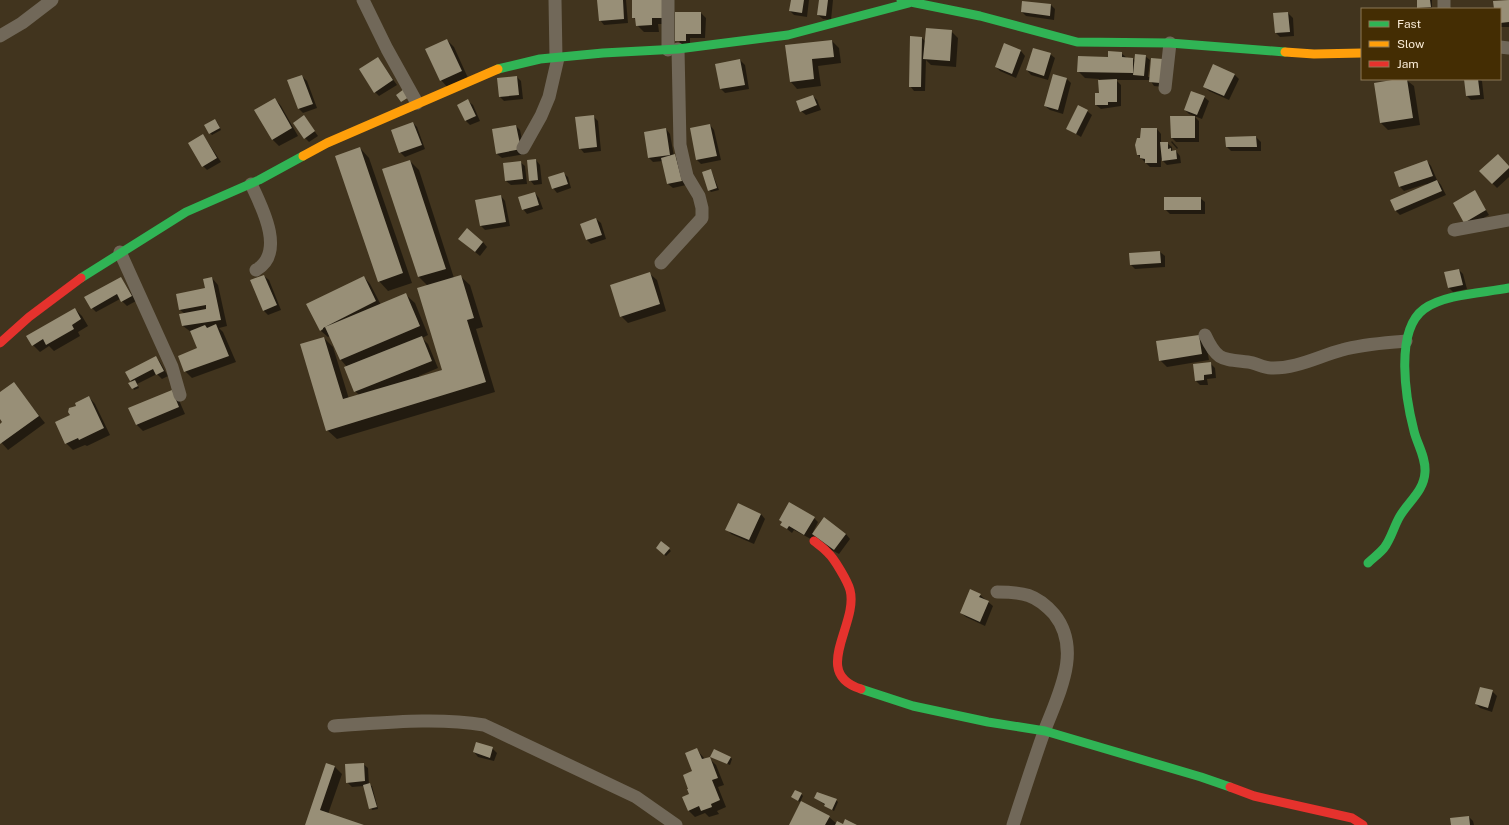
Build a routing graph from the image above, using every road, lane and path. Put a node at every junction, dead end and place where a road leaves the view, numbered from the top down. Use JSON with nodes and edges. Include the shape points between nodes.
{"nodes":[{"id":1,"x":363,"y":0,"type":"edge"},
{"id":2,"x":555,"y":0,"type":"edge"},
{"id":3,"x":668,"y":0,"type":"edge"},
{"id":4,"x":50,"y":1,"type":"edge"},
{"id":5,"x":905,"y":2,"type":"edge"},
{"id":6,"x":0,"y":36,"type":"edge"},
{"id":7,"x":1170,"y":43,"type":"junction"},
{"id":8,"x":673,"y":49,"type":"junction"},
{"id":9,"x":1361,"y":53,"type":"edge"},
{"id":10,"x":557,"y":58,"type":"junction"},
{"id":11,"x":1165,"y":88,"type":"dead end"},
{"id":12,"x":417,"y":103,"type":"junction"},
{"id":13,"x":522,"y":148,"type":"dead end"},
{"id":14,"x":251,"y":184,"type":"junction"},
{"id":15,"x":1509,"y":220,"type":"edge"},
{"id":16,"x":1454,"y":230,"type":"dead end"},
{"id":17,"x":120,"y":252,"type":"junction"},
{"id":18,"x":661,"y":263,"type":"dead end"},
{"id":19,"x":256,"y":270,"type":"dead end"},
{"id":20,"x":1509,"y":288,"type":"edge"},
{"id":21,"x":1205,"y":335,"type":"dead end"},
{"id":22,"x":1406,"y":341,"type":"junction"},
{"id":23,"x":0,"y":343,"type":"edge"},
{"id":24,"x":180,"y":395,"type":"dead end"},
{"id":25,"x":814,"y":541,"type":"dead end"},
{"id":26,"x":1368,"y":563,"type":"dead end"},
{"id":27,"x":997,"y":592,"type":"dead end"},
{"id":28,"x":334,"y":726,"type":"dead end"},
{"id":29,"x":1045,"y":731,"type":"junction"},
{"id":30,"x":676,"y":825,"type":"edge"},
{"id":31,"x":1013,"y":825,"type":"edge"},
{"id":32,"x":1363,"y":825,"type":"edge"}],
"edges":[{"from":1,"to":12,"type":"street"},
{"from":2,"to":10,"type":"street"},
{"from":3,"to":8,"type":"street"},
{"from":4,"to":6,"type":"street"},
{"from":5,"to":7,"type":"street","via":[[947,8],[1077,42]]},
{"from":5,"to":8,"type":"street","via":[[788,35]]},
{"from":7,"to":9,"type":"street","via":[[1314,54]]},
{"from":7,"to":11,"type":"street"},
{"from":8,"to":10,"type":"street"},
{"from":8,"to":18,"type":"street","via":[[680,146],[687,176],[699,196],[702,218]]},
{"from":10,"to":12,"type":"street","via":[[497,70]]},
{"from":10,"to":13,"type":"street","via":[[541,116]]},
{"from":12,"to":14,"type":"street","via":[[327,143]]},
{"from":14,"to":17,"type":"street","via":[[186,212]]},
{"from":14,"to":19,"type":"street","via":[[262,207],[270,241],[269,256],[263,266]]},
{"from":15,"to":16,"type":"street"},
{"from":17,"to":23,"type":"street","via":[[29,317]]},
{"from":17,"to":24,"type":"street","via":[[169,360]]},
{"from":20,"to":22,"type":"street","via":[[1458,298],[1422,310],[1408,329]]},
{"from":21,"to":22,"type":"street","via":[[1211,348],[1220,358],[1270,368],[1295,366],[1343,349],[1373,343]]},
{"from":22,"to":26,"type":"street","via":[[1405,371],[1414,431],[1425,470],[1421,490],[1401,515],[1384,548]]},
{"from":25,"to":29,"type":"street","via":[[829,553],[850,590],[848,625],[836,666],[841,678],[856,688],[913,706]]},
{"from":27,"to":29,"type":"street","via":[[1022,592],[1043,602],[1060,622],[1069,646],[1064,679]]},
{"from":28,"to":30,"type":"street","via":[[436,722],[484,725],[636,797]]},
{"from":29,"to":31,"type":"street"},
{"from":29,"to":32,"type":"street","via":[[1201,777],[1254,796],[1352,818]]}]}
